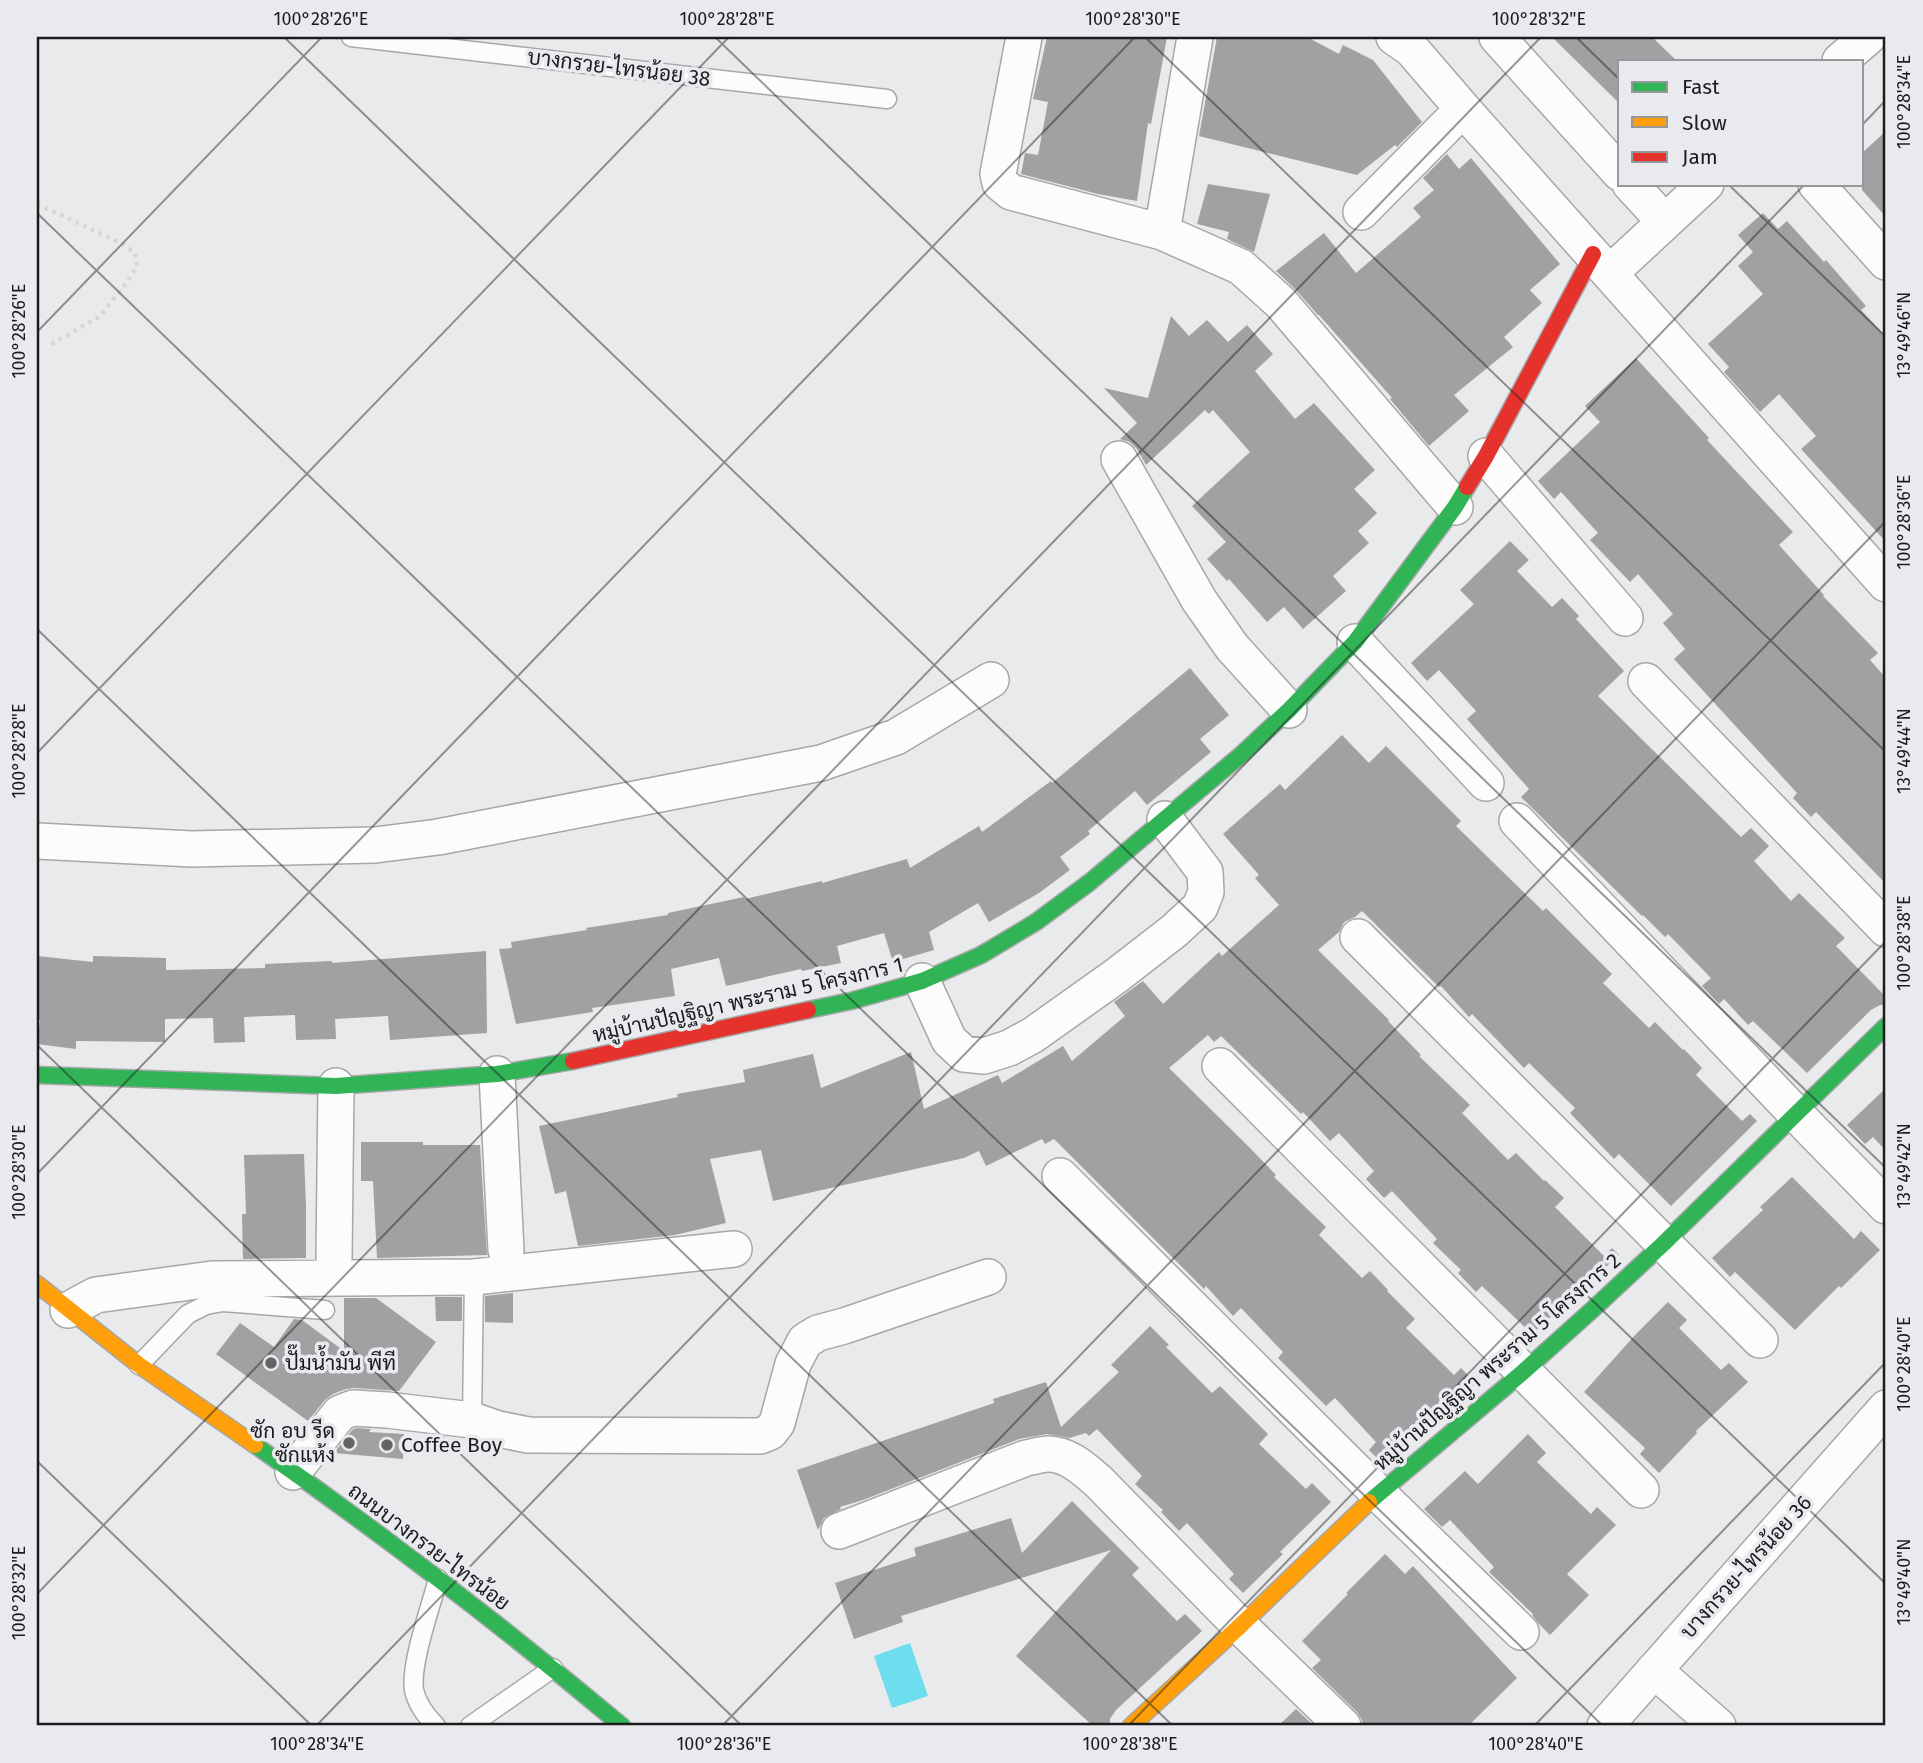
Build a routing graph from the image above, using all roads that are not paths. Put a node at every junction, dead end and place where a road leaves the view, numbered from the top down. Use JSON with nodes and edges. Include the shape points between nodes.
{"nodes":[{"id":1,"x":351,"y":37,"type":"edge"},
{"id":2,"x":1024,"y":37,"type":"edge"},
{"id":3,"x":1195,"y":37,"type":"edge"},
{"id":4,"x":1497,"y":37,"type":"edge"},
{"id":5,"x":1868,"y":37,"type":"edge"},
{"id":6,"x":1405,"y":39,"type":"edge"},
{"id":7,"x":1841,"y":60,"type":"edge"},
{"id":8,"x":887,"y":99,"type":"dead end"},
{"id":9,"x":1463,"y":109,"type":"junction"},
{"id":10,"x":1618,"y":171,"type":"edge"},
{"id":11,"x":1632,"y":186,"type":"edge"},
{"id":12,"x":1704,"y":186,"type":"edge"},
{"id":13,"x":1818,"y":186,"type":"edge"},
{"id":14,"x":1361,"y":212,"type":"dead end"},
{"id":15,"x":1665,"y":222,"type":"junction"},
{"id":16,"x":1162,"y":232,"type":"junction"},
{"id":17,"x":1886,"y":262,"type":"edge"},
{"id":18,"x":1602,"y":263,"type":"junction"},
{"id":19,"x":1486,"y":457,"type":"junction"},
{"id":20,"x":1119,"y":459,"type":"dead end"},
{"id":21,"x":1455,"y":507,"type":"junction"},
{"id":22,"x":1886,"y":584,"type":"edge"},
{"id":23,"x":1625,"y":618,"type":"dead end"},
{"id":24,"x":1355,"y":642,"type":"junction"},
{"id":25,"x":991,"y":680,"type":"dead end"},
{"id":26,"x":1646,"y":681,"type":"dead end"},
{"id":27,"x":1289,"y":710,"type":"junction"},
{"id":28,"x":1486,"y":783,"type":"dead end"},
{"id":29,"x":1165,"y":819,"type":"junction"},
{"id":30,"x":1517,"y":821,"type":"dead end"},
{"id":31,"x":37,"y":841,"type":"edge"},
{"id":32,"x":1886,"y":929,"type":"edge"},
{"id":33,"x":1358,"y":937,"type":"dead end"},
{"id":34,"x":922,"y":981,"type":"junction"},
{"id":35,"x":1886,"y":1026,"type":"edge"},
{"id":36,"x":1220,"y":1066,"type":"dead end"},
{"id":37,"x":497,"y":1074,"type":"junction"},
{"id":38,"x":37,"y":1075,"type":"edge"},
{"id":39,"x":336,"y":1086,"type":"junction"},
{"id":40,"x":1797,"y":1115,"type":"junction"},
{"id":41,"x":1060,"y":1176,"type":"dead end"},
{"id":42,"x":1886,"y":1206,"type":"edge"},
{"id":43,"x":1663,"y":1244,"type":"junction"},
{"id":44,"x":734,"y":1249,"type":"dead end"},
{"id":45,"x":506,"y":1250,"type":"dead end"},
{"id":46,"x":334,"y":1258,"type":"dead end"},
{"id":47,"x":474,"y":1277,"type":"junction"},
{"id":48,"x":988,"y":1277,"type":"dead end"},
{"id":49,"x":37,"y":1284,"type":"edge"},
{"id":50,"x":68,"y":1310,"type":"junction"},
{"id":51,"x":325,"y":1310,"type":"dead end"},
{"id":52,"x":1760,"y":1340,"type":"dead end"},
{"id":53,"x":139,"y":1365,"type":"junction"},
{"id":54,"x":1523,"y":1372,"type":"junction"},
{"id":55,"x":1886,"y":1408,"type":"edge"},
{"id":56,"x":472,"y":1420,"type":"junction"},
{"id":57,"x":293,"y":1472,"type":"junction"},
{"id":58,"x":1641,"y":1490,"type":"dead end"},
{"id":59,"x":1378,"y":1493,"type":"junction"},
{"id":60,"x":839,"y":1531,"type":"dead end"},
{"id":61,"x":438,"y":1579,"type":"junction"},
{"id":62,"x":1240,"y":1626,"type":"junction"},
{"id":63,"x":1521,"y":1632,"type":"dead end"},
{"id":64,"x":553,"y":1668,"type":"junction"},
{"id":65,"x":1654,"y":1670,"type":"junction"},
{"id":66,"x":436,"y":1726,"type":"edge"},
{"id":67,"x":470,"y":1726,"type":"edge"},
{"id":68,"x":622,"y":1726,"type":"edge"},
{"id":69,"x":1131,"y":1726,"type":"edge"},
{"id":70,"x":1343,"y":1726,"type":"edge"},
{"id":71,"x":1605,"y":1726,"type":"edge"},
{"id":72,"x":1718,"y":1726,"type":"edge"}],
"edges":[{"from":1,"to":8,"type":"lane","name":"บางกรวย-ไทรน้อย 38"},
{"from":2,"to":16,"type":"street","via":[[1000,183],[1011,192]]},
{"from":3,"to":16,"type":"street"},
{"from":4,"to":10,"type":"street"},
{"from":5,"to":7,"type":"street"},
{"from":6,"to":9,"type":"street"},
{"from":9,"to":14,"type":"street"},
{"from":9,"to":18,"type":"street"},
{"from":11,"to":15,"type":"street"},
{"from":12,"to":15,"type":"street"},
{"from":13,"to":17,"type":"street"},
{"from":15,"to":18,"type":"street"},
{"from":16,"to":21,"type":"street","via":[[1241,267],[1281,303]]},
{"from":18,"to":19,"type":"street","name":"หมู่บ้านปัญฐิญา พระราม 5 โครงการ 1"},
{"from":18,"to":22,"type":"street"},
{"from":19,"to":21,"type":"street","name":"หมู่บ้านปัญฐิญา พระราม 5 โครงการ 1"},
{"from":19,"to":23,"type":"street"},
{"from":20,"to":27,"type":"street","via":[[1199,600],[1232,647]]},
{"from":21,"to":24,"type":"street","name":"หมู่บ้านปัญฐิญา พระราม 5 โครงการ 1"},
{"from":24,"to":27,"type":"street","name":"หมู่บ้านปัญฐิญา พระราม 5 โครงการ 1"},
{"from":24,"to":28,"type":"street"},
{"from":25,"to":31,"type":"street","via":[[897,737],[821,763],[438,837],[374,845],[192,849]]},
{"from":26,"to":32,"type":"street"},
{"from":27,"to":29,"type":"street","name":"หมู่บ้านปัญฐิญา พระราม 5 โครงการ 1"},
{"from":29,"to":34,"type":"street","name":"หมู่บ้านปัญฐิญา พระราม 5 โครงการ 1","via":[[1036,922],[981,955]]},
{"from":29,"to":34,"type":"street","via":[[1205,872],[1206,892],[1200,907],[1125,969],[1033,1035],[984,1056],[964,1054],[949,1040]]},
{"from":30,"to":40,"type":"street"},
{"from":33,"to":43,"type":"street"},
{"from":34,"to":37,"type":"street","name":"หมู่บ้านปัญฐิญา พระราม 5 โครงการ 1","via":[[851,1001]]},
{"from":35,"to":40,"type":"street","name":"หมู่บ้านปัญฐิญา พระราม 5 โครงการ 2"},
{"from":36,"to":54,"type":"street"},
{"from":37,"to":39,"type":"street","name":"หมู่บ้านปัญฐิญา พระราม 5 โครงการ 1"},
{"from":37,"to":45,"type":"street"},
{"from":38,"to":39,"type":"street","name":"หมู่บ้านปัญฐิญา พระราม 5 โครงการ 1"},
{"from":39,"to":46,"type":"street"},
{"from":40,"to":42,"type":"street"},
{"from":40,"to":43,"type":"street","name":"หมู่บ้านปัญฐิญา พระราม 5 โครงการ 2"},
{"from":41,"to":59,"type":"street"},
{"from":43,"to":52,"type":"street"},
{"from":43,"to":54,"type":"street","name":"หมู่บ้านปัญฐิญา พระราม 5 โครงการ 2"},
{"from":44,"to":47,"type":"street"},
{"from":47,"to":50,"type":"street","via":[[212,1279],[96,1295]]},
{"from":47,"to":56,"type":"lane"},
{"from":48,"to":56,"type":"street","via":[[805,1341],[793,1364],[777,1423],[760,1436],[528,1435]]},
{"from":49,"to":50,"type":"street","name":"ถนนบางกรวย-ไทรน้อย"},
{"from":50,"to":53,"type":"street","name":"ถนนบางกรวย-ไทรน้อย"},
{"from":51,"to":53,"type":"lane","via":[[223,1302],[206,1306],[188,1314]]},
{"from":53,"to":57,"type":"street","name":"ถนนบางกรวย-ไทรน้อย"},
{"from":54,"to":58,"type":"street"},
{"from":54,"to":59,"type":"street","name":"หมู่บ้านปัญฐิญา พระราม 5 โครงการ 2"},
{"from":55,"to":65,"type":"street","name":"บางกรวย-ไทรน้อย 36"},
{"from":56,"to":57,"type":"street","via":[[354,1408],[340,1413]]},
{"from":57,"to":61,"type":"street","name":"ถนนบางกรวย-ไทรน้อย"},
{"from":59,"to":62,"type":"street","name":"หมู่บ้านปัญฐิญา พระราม 5 โครงการ 2"},
{"from":59,"to":63,"type":"street"},
{"from":60,"to":62,"type":"street","via":[[1026,1458],[1050,1454],[1081,1466]]},
{"from":61,"to":64,"type":"street","name":"ถนนบางกรวย-ไทรน้อย"},
{"from":61,"to":66,"type":"lane","via":[[416,1659],[414,1688],[418,1703]]},
{"from":62,"to":69,"type":"street","name":"หมู่บ้านปัญฐิญา พระราม 5 โครงการ 2"},
{"from":62,"to":70,"type":"street"},
{"from":64,"to":67,"type":"lane"},
{"from":64,"to":68,"type":"street","name":"ถนนบางกรวย-ไทรน้อย"},
{"from":65,"to":71,"type":"street","name":"บางกรวย-ไทรน้อย 36"},
{"from":65,"to":72,"type":"street"}]}
